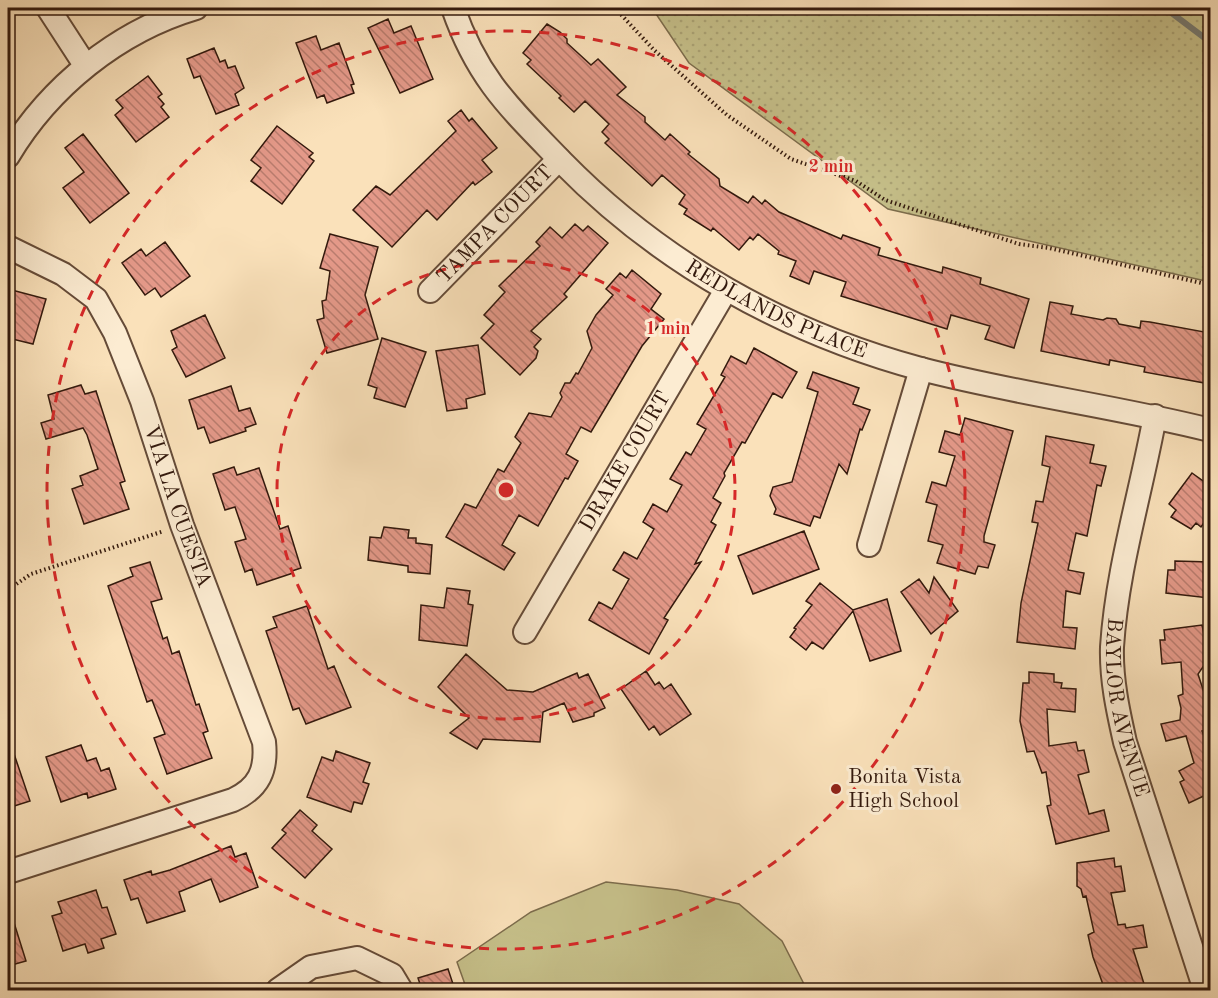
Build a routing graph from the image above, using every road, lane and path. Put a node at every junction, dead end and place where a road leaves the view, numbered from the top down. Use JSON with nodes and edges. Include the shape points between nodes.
{"nodes":[{"id":1,"x":48,"y":8,"type":"edge"},
{"id":2,"x":196,"y":8,"type":"edge"},
{"id":3,"x":453,"y":8,"type":"edge"},
{"id":4,"x":615,"y":8,"type":"edge"},
{"id":5,"x":86,"y":65,"type":"junction"},
{"id":6,"x":8,"y":156,"type":"edge"},
{"id":7,"x":559,"y":159,"type":"junction"},
{"id":8,"x":8,"y":247,"type":"edge"},
{"id":9,"x":1210,"y":285,"type":"edge"},
{"id":10,"x":726,"y":290,"type":"junction"},
{"id":11,"x":430,"y":291,"type":"dead end"},
{"id":12,"x":921,"y":369,"type":"junction"},
{"id":13,"x":1155,"y":416,"type":"junction"},
{"id":14,"x":1210,"y":430,"type":"edge"},
{"id":15,"x":182,"y":525,"type":"junction"},
{"id":16,"x":869,"y":545,"type":"dead end"},
{"id":17,"x":8,"y":594,"type":"edge"},
{"id":18,"x":525,"y":632,"type":"dead end"},
{"id":19,"x":8,"y":872,"type":"edge"},
{"id":20,"x":278,"y":990,"type":"edge"},
{"id":21,"x":401,"y":990,"type":"edge"},
{"id":22,"x":1205,"y":990,"type":"edge"}],
"edges":[{"from":1,"to":5,"type":"street"},
{"from":2,"to":5,"type":"street","via":[[135,35]]},
{"from":3,"to":7,"type":"street","name":"REDLANDS PLACE","via":[[469,48],[499,96]]},
{"from":4,"to":9,"type":"path","via":[[654,50],[727,115],[791,159],[856,181],[885,200],[997,237]]},
{"from":5,"to":6,"type":"street","via":[[44,106]]},
{"from":7,"to":10,"type":"street","name":"REDLANDS PLACE","via":[[645,237]]},
{"from":7,"to":11,"type":"street","name":"TAMPA COURT"},
{"from":8,"to":15,"type":"street","name":"VIA LA CUESTA","via":[[63,274],[96,299],[115,333],[142,401]]},
{"from":10,"to":12,"type":"street","name":"REDLANDS PLACE","via":[[802,328]]},
{"from":10,"to":18,"type":"street","name":"DRAKE COURT"},
{"from":12,"to":13,"type":"street","name":"REDLANDS PLACE"},
{"from":12,"to":16,"type":"street"},
{"from":13,"to":14,"type":"street","name":"REDLANDS PLACE"},
{"from":13,"to":22,"type":"street","name":"BAYLOR AVENUE","via":[[1119,590],[1112,647],[1114,682],[1125,742]]},
{"from":15,"to":17,"type":"path","via":[[31,574]]},
{"from":15,"to":19,"type":"street","name":"VIA LA CUESTA","via":[[264,742],[266,760],[262,776],[248,793],[233,800]]},
{"from":20,"to":21,"type":"street","via":[[311,967],[357,958],[392,975]]}]}
